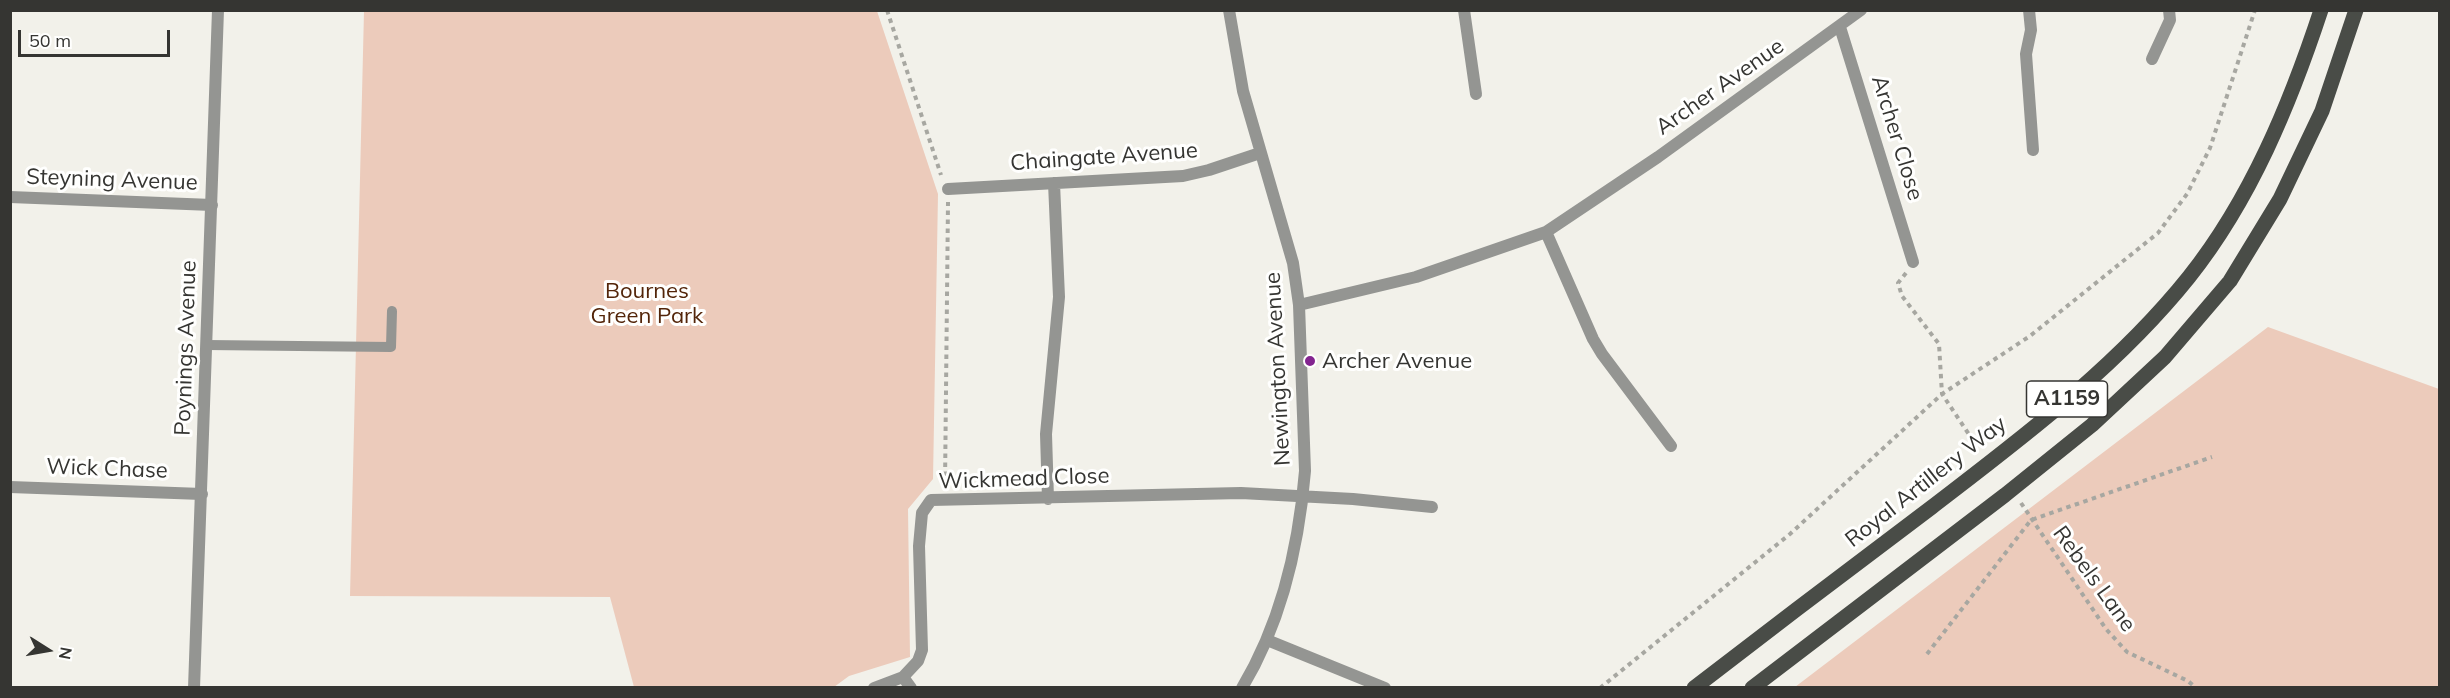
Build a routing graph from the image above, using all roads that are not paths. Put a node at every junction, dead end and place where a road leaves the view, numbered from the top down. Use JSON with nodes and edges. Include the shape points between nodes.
{"nodes":[{"id":1,"x":218,"y":10,"type":"edge"},
{"id":2,"x":1229,"y":10,"type":"edge"},
{"id":3,"x":1464,"y":10,"type":"edge"},
{"id":4,"x":1862,"y":10,"type":"edge"},
{"id":5,"x":2029,"y":10,"type":"edge"},
{"id":6,"x":2169,"y":10,"type":"edge"},
{"id":7,"x":2321,"y":10,"type":"edge"},
{"id":8,"x":2356,"y":10,"type":"edge"},
{"id":9,"x":1840,"y":27,"type":"junction"},
{"id":10,"x":2152,"y":59,"type":"dead end"},
{"id":11,"x":1476,"y":94,"type":"dead end"},
{"id":12,"x":2033,"y":150,"type":"dead end"},
{"id":13,"x":1260,"y":153,"type":"junction"},
{"id":14,"x":1054,"y":183,"type":"junction"},
{"id":15,"x":948,"y":189,"type":"road end"},
{"id":16,"x":10,"y":197,"type":"edge"},
{"id":17,"x":212,"y":204,"type":"junction"},
{"id":18,"x":1546,"y":232,"type":"junction"},
{"id":19,"x":1913,"y":262,"type":"road end"},
{"id":20,"x":1299,"y":305,"type":"junction"},
{"id":21,"x":392,"y":311,"type":"dead end"},
{"id":22,"x":207,"y":345,"type":"junction"},
{"id":23,"x":1671,"y":446,"type":"dead end"},
{"id":24,"x":10,"y":487,"type":"edge"},
{"id":25,"x":202,"y":494,"type":"junction"},
{"id":26,"x":1303,"y":496,"type":"junction"},
{"id":27,"x":1047,"y":499,"type":"junction"},
{"id":28,"x":1432,"y":507,"type":"dead end"},
{"id":29,"x":1267,"y":640,"type":"junction"},
{"id":30,"x":903,"y":677,"type":"junction"},
{"id":31,"x":194,"y":687,"type":"edge"},
{"id":32,"x":874,"y":687,"type":"edge"},
{"id":33,"x":911,"y":687,"type":"edge"},
{"id":34,"x":1242,"y":687,"type":"edge"},
{"id":35,"x":1386,"y":687,"type":"edge"},
{"id":36,"x":1694,"y":687,"type":"edge"},
{"id":37,"x":1752,"y":687,"type":"edge"}],
"edges":[{"from":1,"to":17,"type":"street","name":"Poynings Avenue"},
{"from":2,"to":13,"type":"street","name":"Newington Avenue","via":[[1243,91]]},
{"from":3,"to":11,"type":"street"},
{"from":4,"to":9,"type":"street","name":"Archer Avenue"},
{"from":5,"to":12,"type":"street","via":[[2031,30],[2026,54]]},
{"from":6,"to":10,"type":"street","via":[[2170,20]]},
{"from":7,"to":36,"type":"main road","name":"Royal Artillery Way","number":"A1159","via":[[2280,121],[2253,176],[2190,276],[2153,318],[2106,366],[1997,458]]},
{"from":8,"to":37,"type":"main road","number":"A1159","via":[[2322,111],[2280,200],[2230,281],[2165,357],[2092,425],[2005,495]]},
{"from":9,"to":18,"type":"street","name":"Archer Avenue"},
{"from":9,"to":19,"type":"street","name":"Archer Close"},
{"from":13,"to":14,"type":"street","name":"Chaingate Avenue","via":[[1184,176]]},
{"from":13,"to":20,"type":"street","name":"Newington Avenue","via":[[1293,263]]},
{"from":14,"to":15,"type":"street","name":"Chaingate Avenue"},
{"from":14,"to":27,"type":"street","via":[[1059,297],[1046,434]]},
{"from":16,"to":17,"type":"street","name":"Steyning Avenue"},
{"from":17,"to":22,"type":"street","name":"Poynings Avenue"},
{"from":18,"to":20,"type":"street","name":"Archer Avenue","via":[[1416,277]]},
{"from":18,"to":23,"type":"street","via":[[1597,346]]},
{"from":20,"to":26,"type":"street","name":"Newington Avenue"},
{"from":21,"to":22,"type":"lane","via":[[391,347]]},
{"from":22,"to":25,"type":"street","name":"Poynings Avenue"},
{"from":24,"to":25,"type":"street","name":"Wick Chase"},
{"from":25,"to":31,"type":"street","name":"Poynings Avenue"},
{"from":26,"to":27,"type":"street","name":"Wickmead Close","via":[[1241,493]]},
{"from":26,"to":28,"type":"street","name":"Wickmead Close"},
{"from":26,"to":29,"type":"street","name":"Newington Avenue","via":[[1282,597]]},
{"from":27,"to":30,"type":"street","name":"Wickmead Close","via":[[931,500],[922,513],[919,546],[922,650]]},
{"from":29,"to":34,"type":"street","name":"Newington Avenue"},
{"from":29,"to":35,"type":"street"},
{"from":30,"to":32,"type":"street"},
{"from":30,"to":33,"type":"street"}]}
